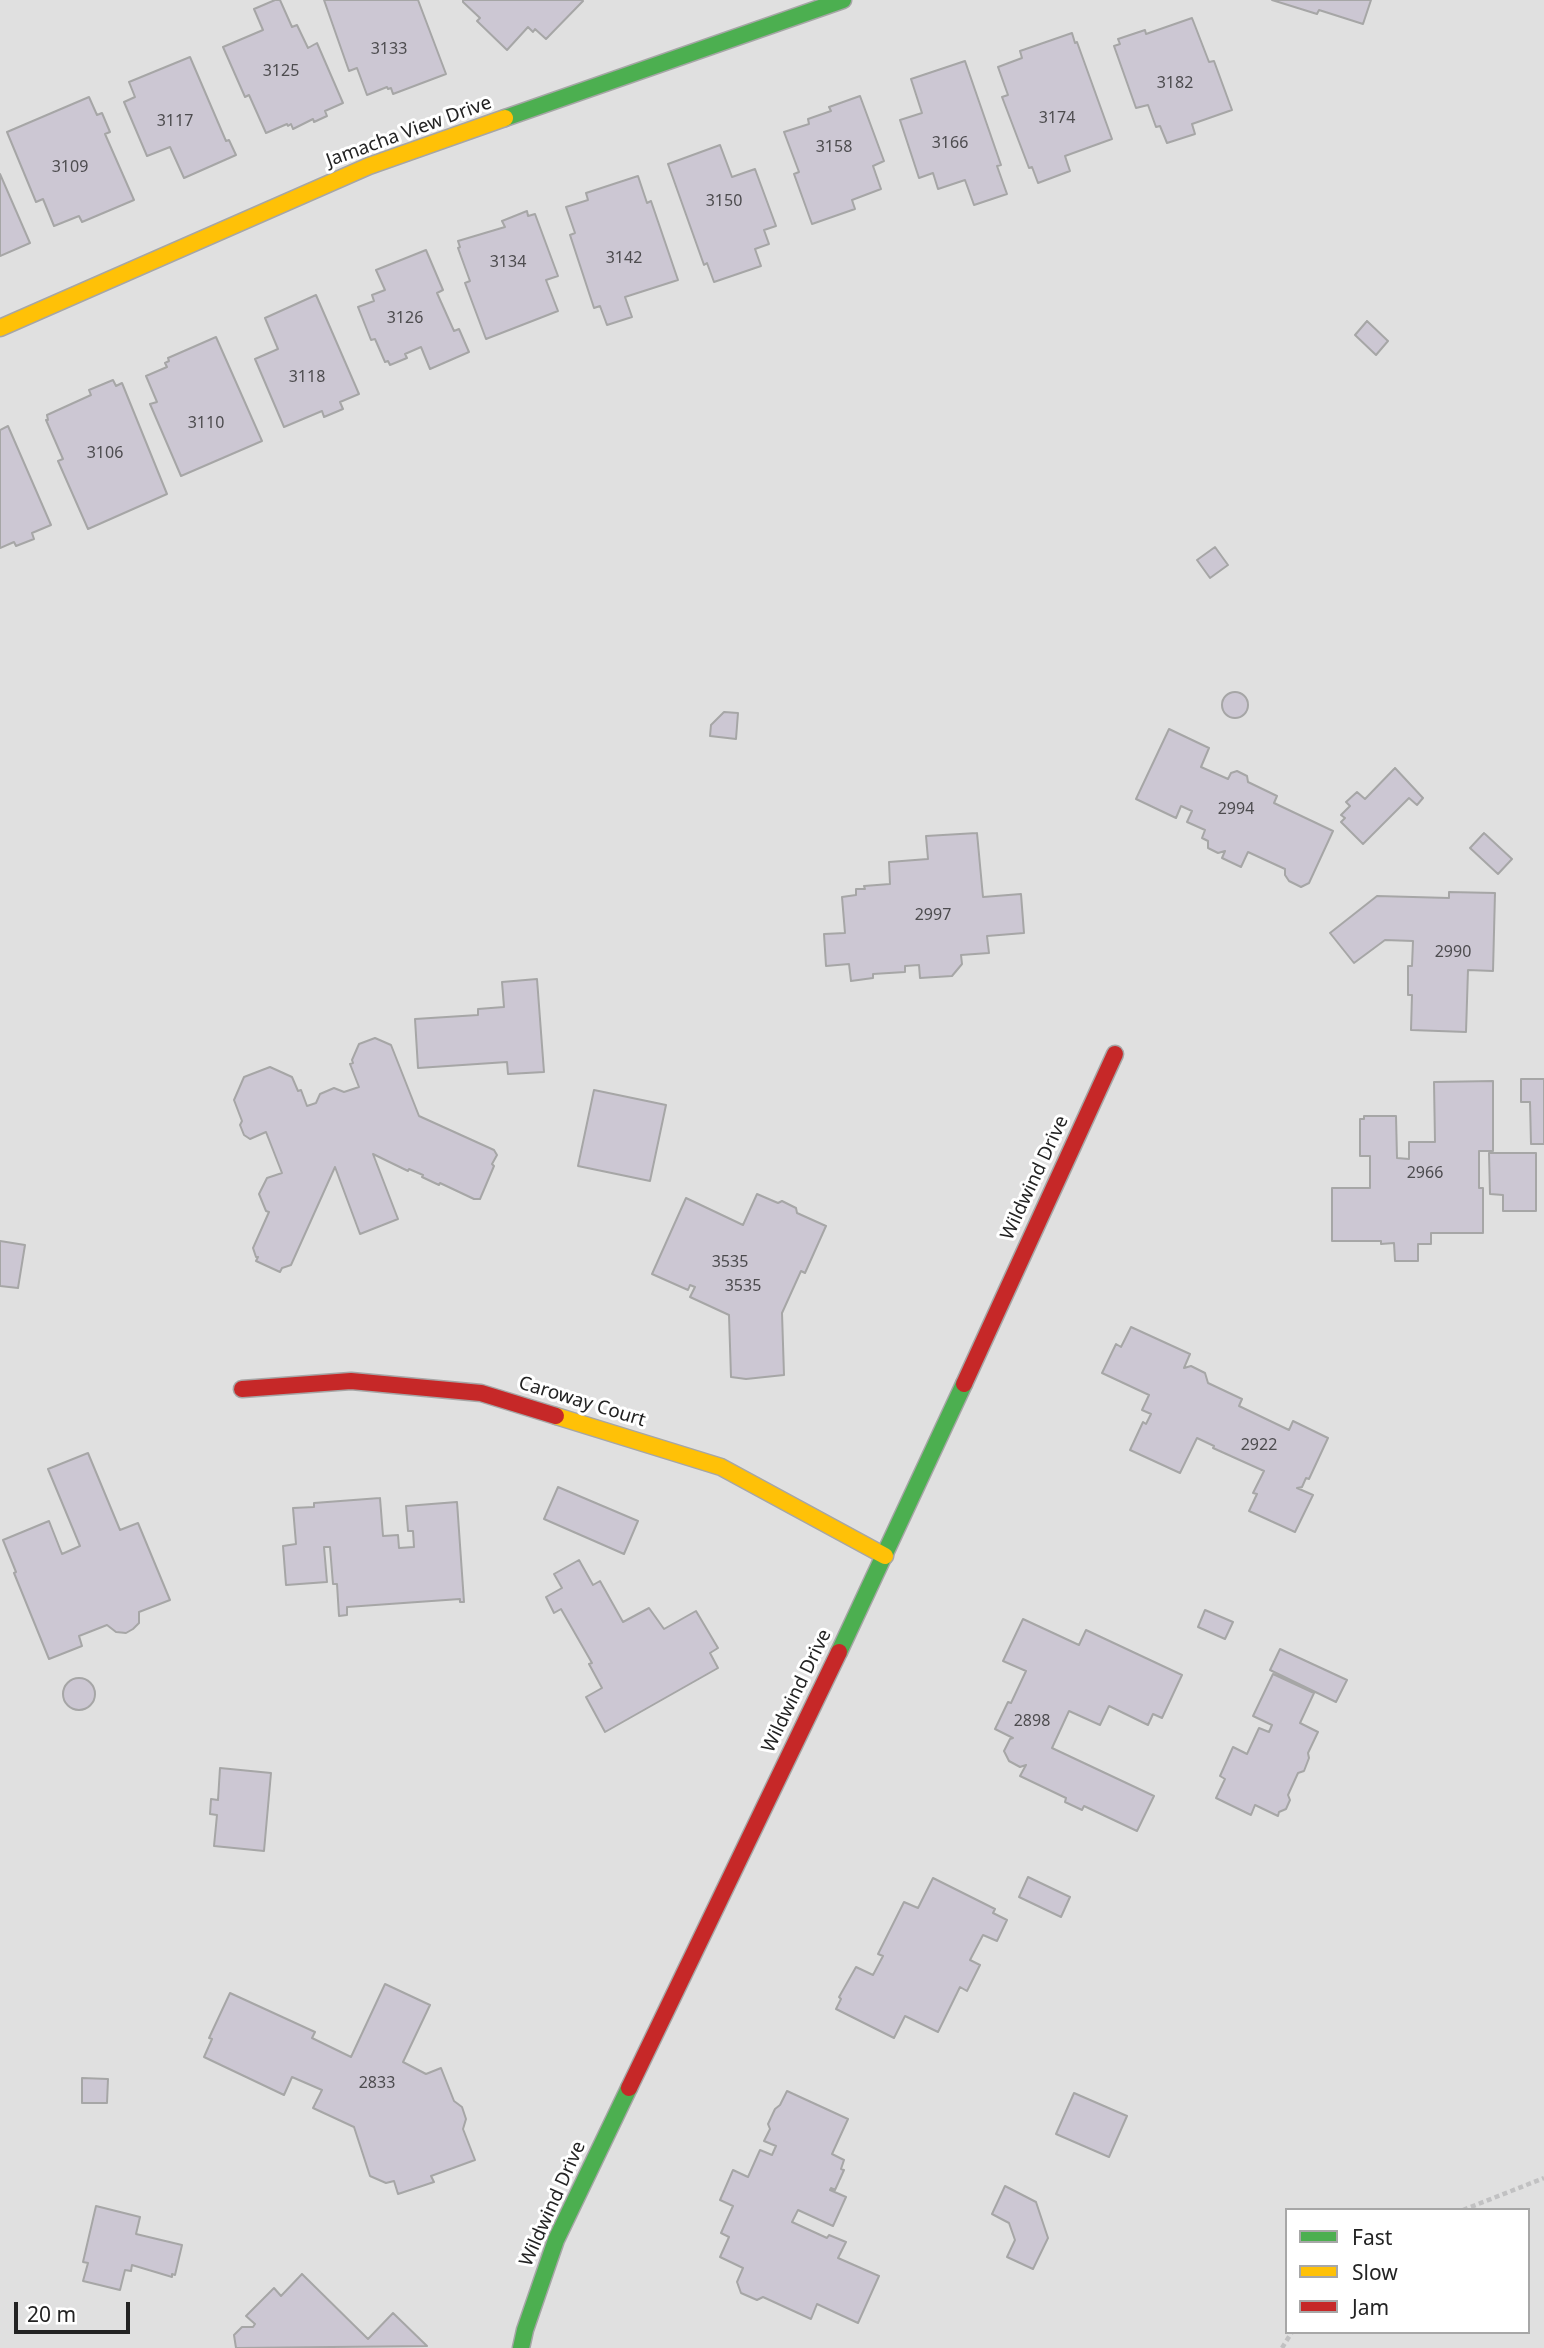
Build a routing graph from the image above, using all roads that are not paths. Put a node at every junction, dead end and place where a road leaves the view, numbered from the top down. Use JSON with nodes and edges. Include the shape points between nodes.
{"nodes":[{"id":1,"x":843,"y":0,"type":"edge"},
{"id":2,"x":0,"y":328,"type":"edge"},
{"id":3,"x":1115,"y":1054,"type":"dead end"},
{"id":4,"x":242,"y":1389,"type":"dead end"},
{"id":5,"x":885,"y":1556,"type":"junction"},
{"id":6,"x":521,"y":2348,"type":"edge"}],
"edges":[{"from":1,"to":2,"type":"street","name":"Jamacha View Drive","via":[[369,166]]},
{"from":3,"to":5,"type":"street","name":"Wildwind Drive"},
{"from":4,"to":5,"type":"street","name":"Caroway Court","via":[[351,1381],[481,1393],[721,1466]]},
{"from":5,"to":6,"type":"street","name":"Wildwind Drive","via":[[556,2240]]}]}
